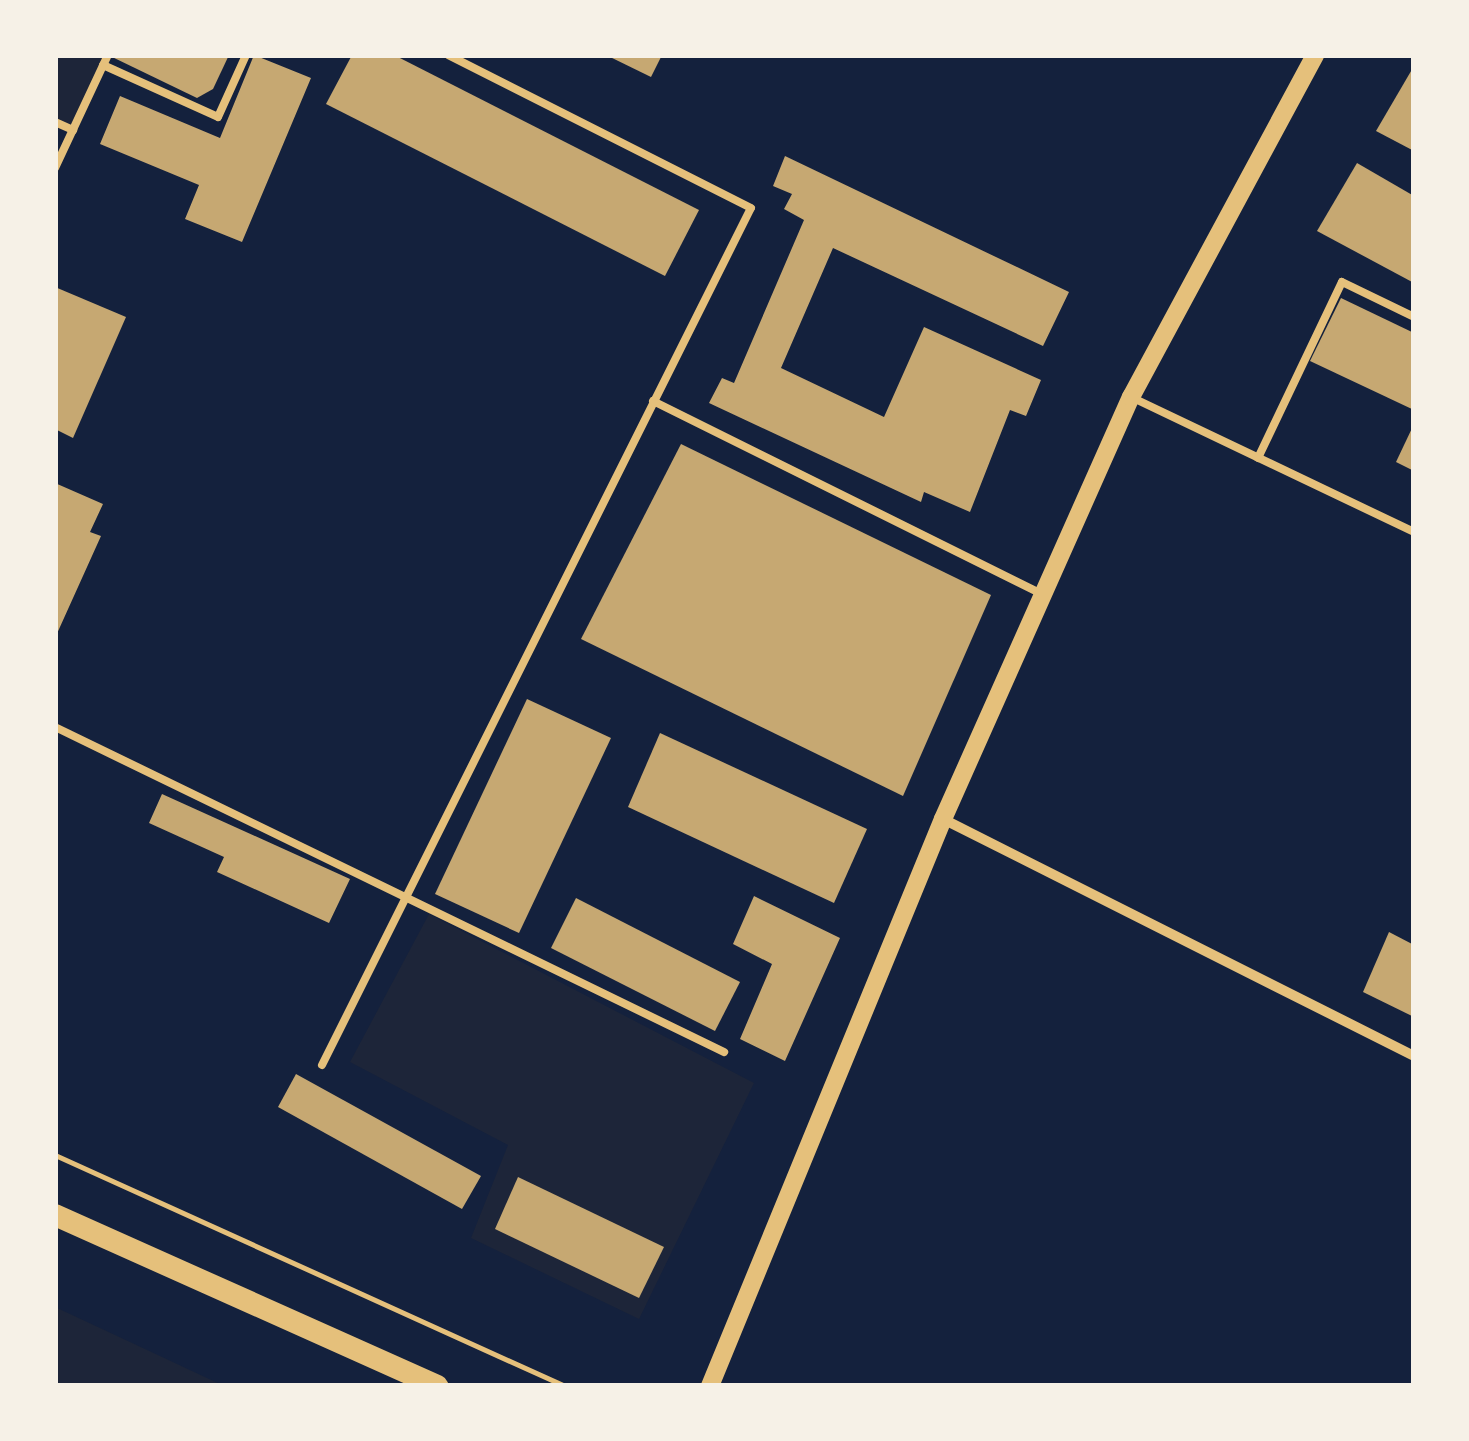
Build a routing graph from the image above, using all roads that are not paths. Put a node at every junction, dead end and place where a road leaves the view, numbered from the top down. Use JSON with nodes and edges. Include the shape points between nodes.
{"nodes":[{"id":1,"x":108,"y":55,"type":"edge"},
{"id":2,"x":246,"y":55,"type":"edge"},
{"id":3,"x":448,"y":55,"type":"edge"},
{"id":4,"x":1314,"y":55,"type":"edge"},
{"id":5,"x":104,"y":65,"type":"junction"},
{"id":6,"x":55,"y":122,"type":"edge"},
{"id":7,"x":73,"y":130,"type":"junction"},
{"id":8,"x":55,"y":168,"type":"edge"},
{"id":9,"x":1414,"y":318,"type":"edge"},
{"id":10,"x":1131,"y":398,"type":"junction"},
{"id":11,"x":654,"y":401,"type":"junction"},
{"id":12,"x":1258,"y":458,"type":"junction"},
{"id":13,"x":1414,"y":532,"type":"edge"},
{"id":14,"x":1045,"y":596,"type":"junction"},
{"id":15,"x":55,"y":727,"type":"edge"},
{"id":16,"x":943,"y":819,"type":"junction"},
{"id":17,"x":410,"y":898,"type":"junction"},
{"id":18,"x":724,"y":1052,"type":"dead end"},
{"id":19,"x":1414,"y":1056,"type":"edge"},
{"id":20,"x":322,"y":1065,"type":"dead end"},
{"id":21,"x":55,"y":1215,"type":"edge"},
{"id":22,"x":438,"y":1386,"type":"edge"},
{"id":23,"x":710,"y":1386,"type":"edge"}],
"edges":[{"from":1,"to":5,"type":"lane"},
{"from":2,"to":5,"type":"lane","via":[[218,117]]},
{"from":3,"to":11,"type":"lane","via":[[751,208]]},
{"from":4,"to":10,"type":"street"},
{"from":5,"to":7,"type":"lane"},
{"from":6,"to":7,"type":"lane"},
{"from":7,"to":8,"type":"lane"},
{"from":9,"to":12,"type":"lane","via":[[1342,282]]},
{"from":10,"to":12,"type":"lane"},
{"from":10,"to":14,"type":"street"},
{"from":11,"to":14,"type":"lane"},
{"from":11,"to":17,"type":"lane"},
{"from":12,"to":13,"type":"lane"},
{"from":14,"to":16,"type":"street"},
{"from":15,"to":17,"type":"lane"},
{"from":16,"to":19,"type":"street"},
{"from":16,"to":23,"type":"street"},
{"from":17,"to":18,"type":"lane"},
{"from":17,"to":20,"type":"lane"},
{"from":21,"to":22,"type":"main road"}]}
